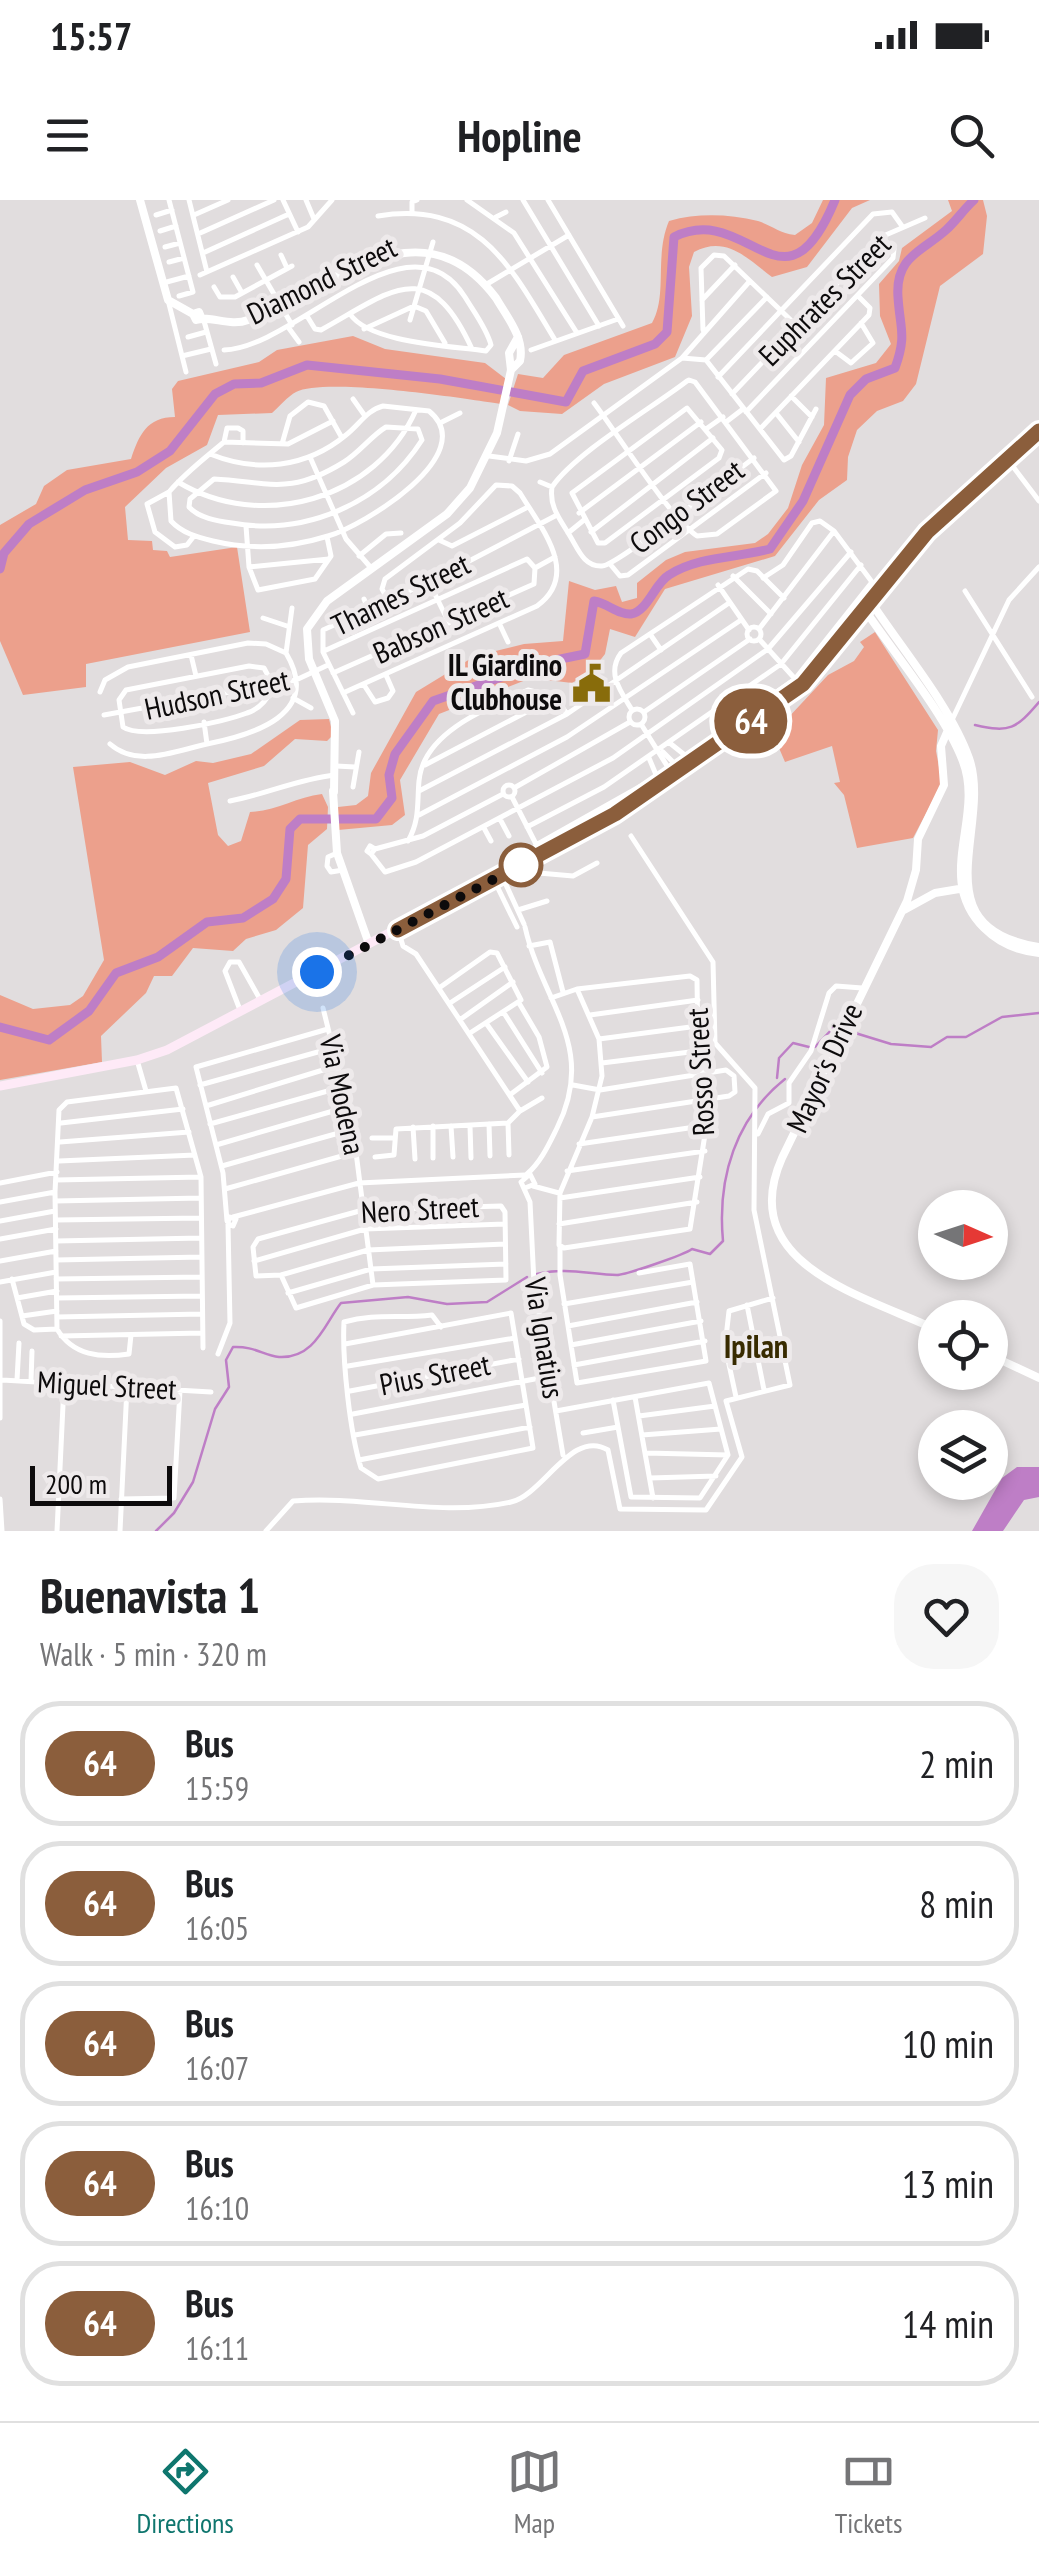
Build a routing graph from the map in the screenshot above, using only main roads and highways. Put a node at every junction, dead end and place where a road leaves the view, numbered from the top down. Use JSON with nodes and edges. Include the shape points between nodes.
{"nodes":[{"id":1,"x":1039,"y":431,"type":"edge"},
{"id":2,"x":0,"y":1086,"type":"edge"}],
"edges":[{"from":1,"to":2,"type":"main road","via":[[927,532],[798,682],[674,770],[498,878],[138,1060]]}]}
